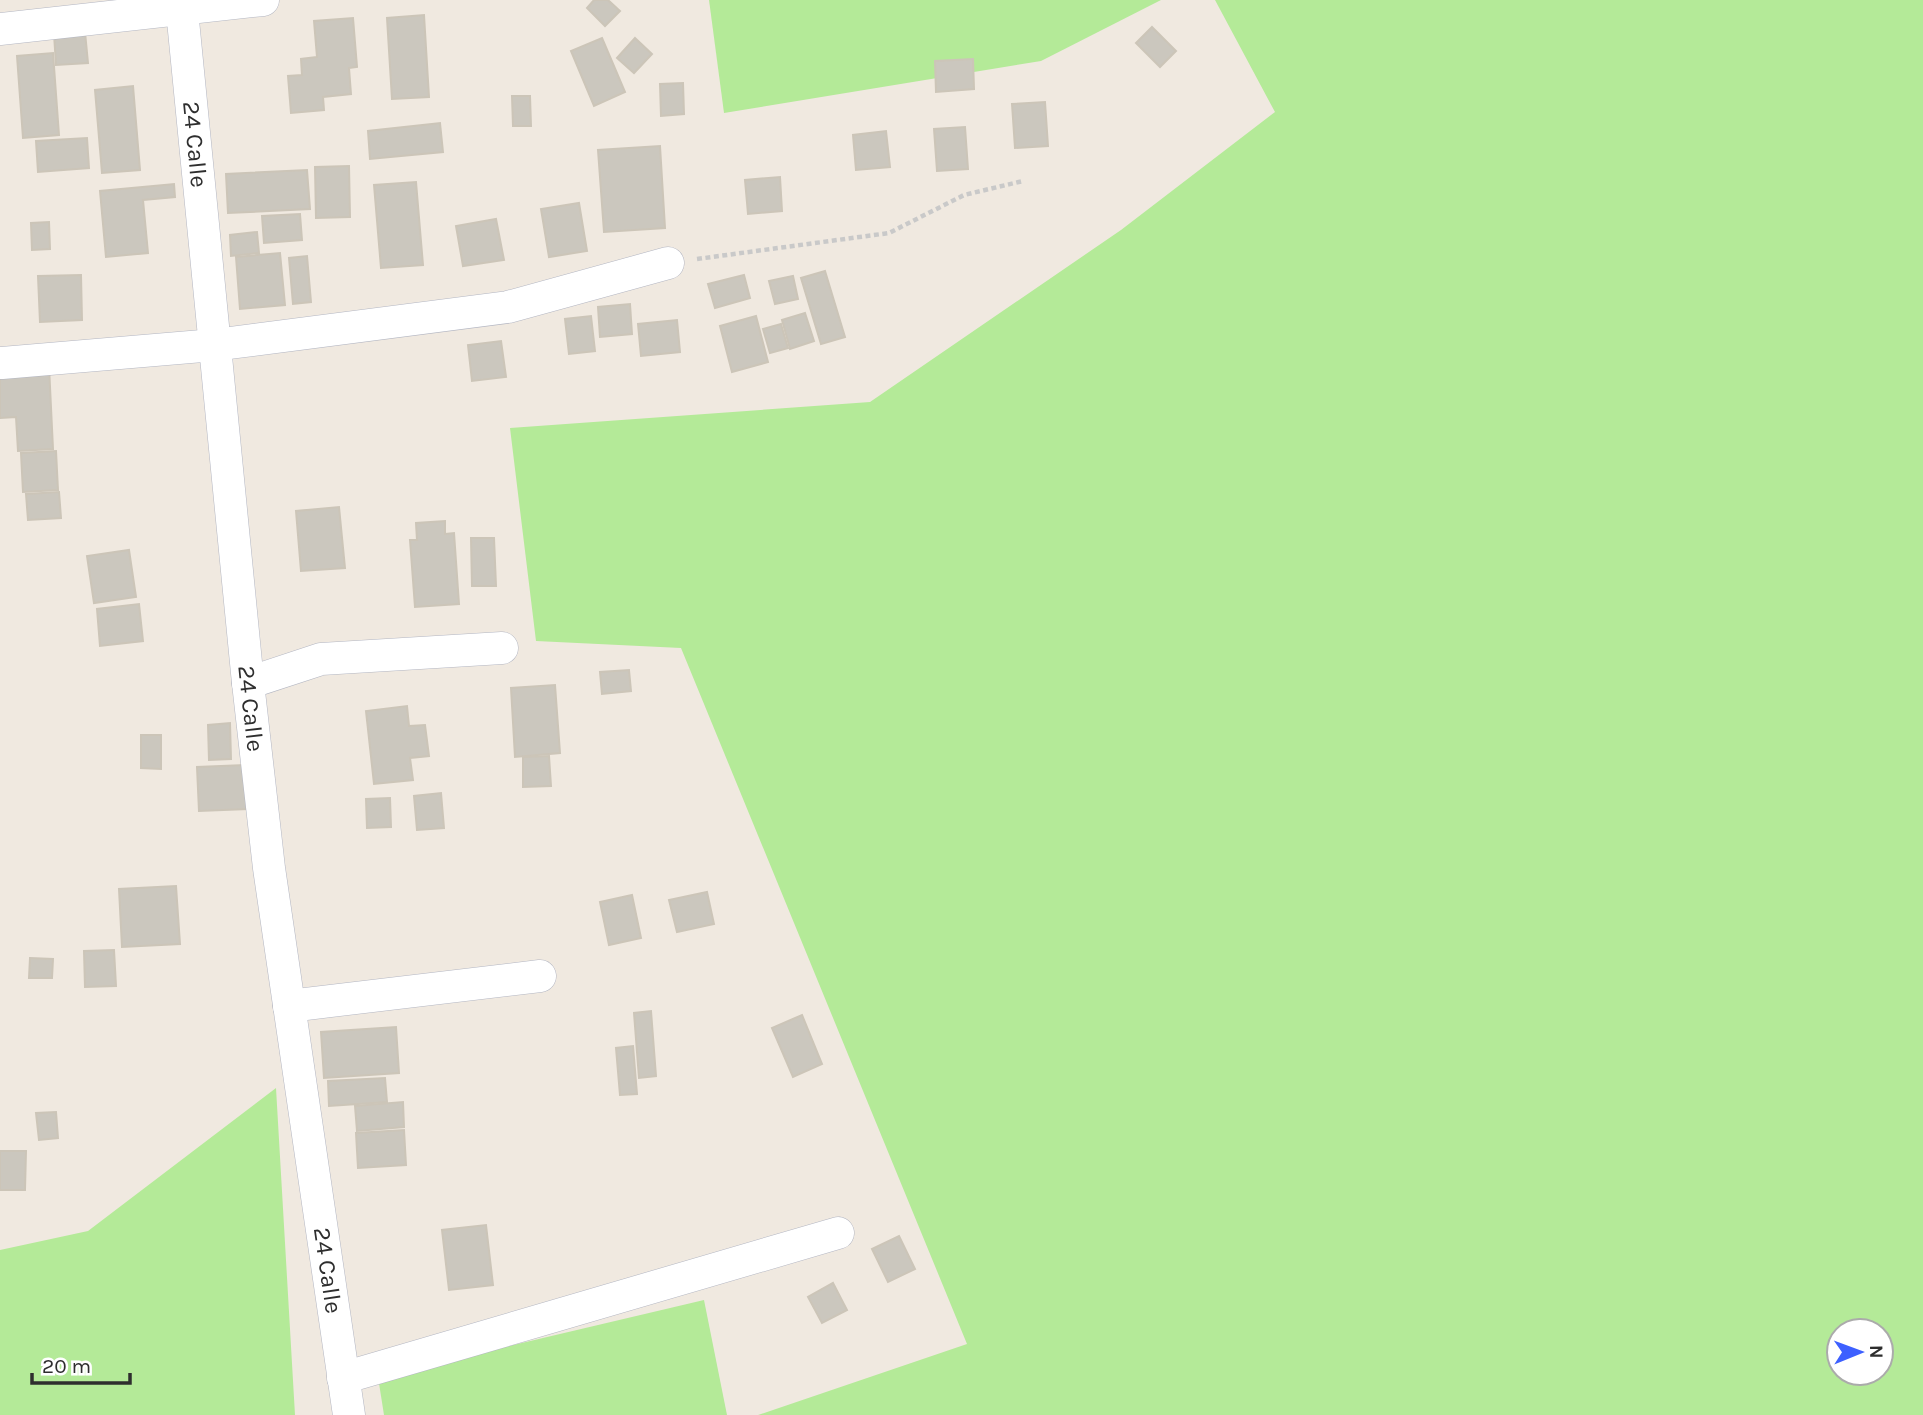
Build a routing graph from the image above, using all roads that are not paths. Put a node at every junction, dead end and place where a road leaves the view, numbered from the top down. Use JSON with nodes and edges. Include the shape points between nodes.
{"nodes":[{"id":1,"x":263,"y":0,"type":"edge"},
{"id":2,"x":182,"y":4,"type":"edge"},
{"id":3,"x":0,"y":29,"type":"edge"},
{"id":4,"x":668,"y":263,"type":"road end"},
{"id":5,"x":214,"y":345,"type":"junction"},
{"id":6,"x":2,"y":363,"type":"dead end"},
{"id":7,"x":502,"y":648,"type":"dead end"},
{"id":8,"x":248,"y":684,"type":"junction"},
{"id":9,"x":540,"y":976,"type":"dead end"},
{"id":10,"x":289,"y":1006,"type":"junction"},
{"id":11,"x":838,"y":1233,"type":"dead end"},
{"id":12,"x":343,"y":1378,"type":"junction"},
{"id":13,"x":349,"y":1415,"type":"edge"}],
"edges":[{"from":1,"to":2,"type":"street"},
{"from":2,"to":3,"type":"street"},
{"from":2,"to":5,"type":"street","name":"24 Calle"},
{"from":4,"to":5,"type":"street","via":[[508,307]]},
{"from":5,"to":6,"type":"street"},
{"from":5,"to":8,"type":"street","name":"24 Calle"},
{"from":7,"to":8,"type":"street","via":[[321,659]]},
{"from":8,"to":10,"type":"street","name":"24 Calle"},
{"from":9,"to":10,"type":"street"},
{"from":10,"to":12,"type":"street","name":"24 Calle"},
{"from":11,"to":12,"type":"street"},
{"from":12,"to":13,"type":"street","name":"24 Calle"}]}
